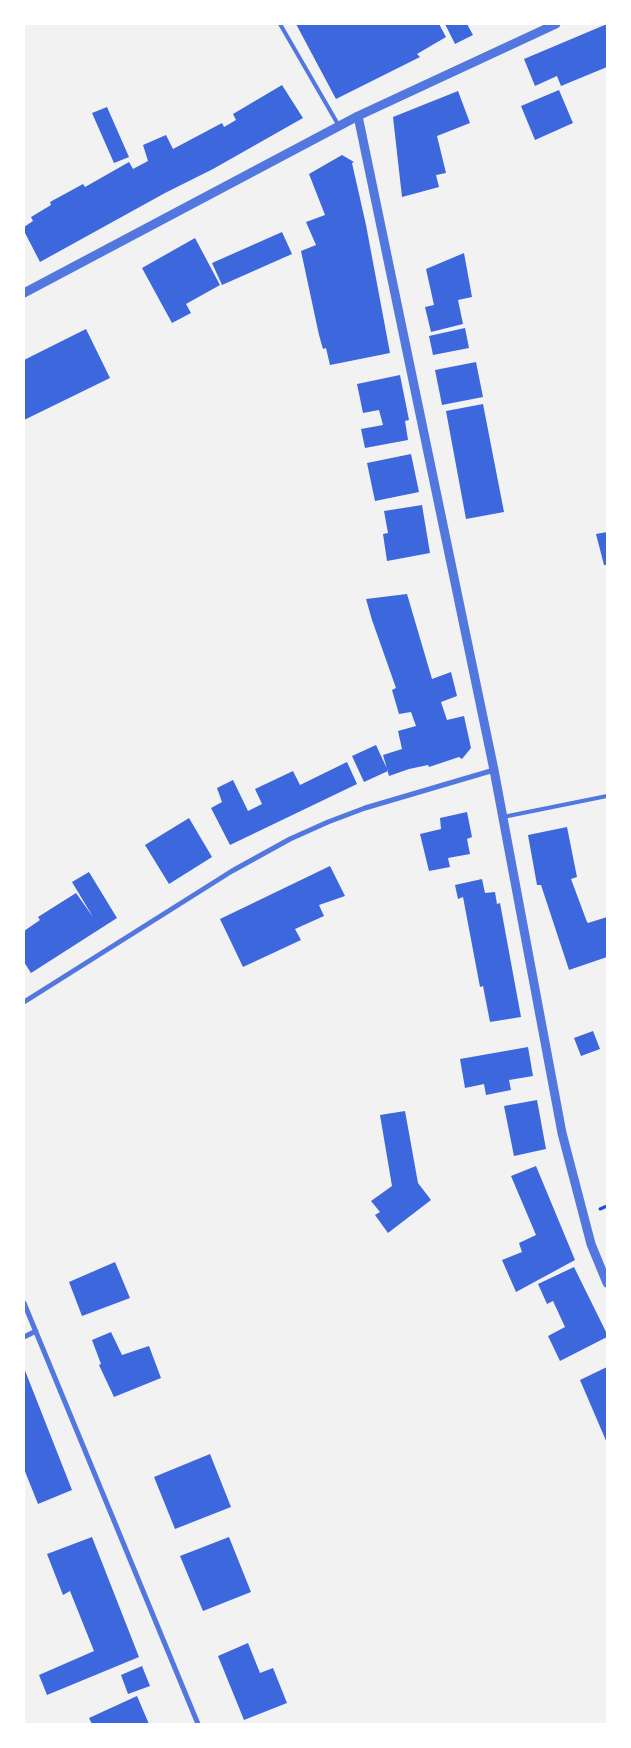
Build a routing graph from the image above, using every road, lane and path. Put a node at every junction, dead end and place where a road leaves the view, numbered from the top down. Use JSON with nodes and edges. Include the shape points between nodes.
{"nodes":[{"id":1,"x":280,"y":24,"type":"edge"},
{"id":2,"x":556,"y":24,"type":"edge"},
{"id":3,"x":358,"y":116,"type":"junction"},
{"id":4,"x":339,"y":126,"type":"junction"},
{"id":5,"x":24,"y":293,"type":"edge"},
{"id":6,"x":494,"y":770,"type":"junction"},
{"id":7,"x":607,"y":796,"type":"edge"},
{"id":8,"x":503,"y":817,"type":"junction"},
{"id":9,"x":24,"y":1002,"type":"edge"},
{"id":10,"x":607,"y":1283,"type":"edge"},
{"id":11,"x":24,"y":1303,"type":"edge"},
{"id":12,"x":36,"y":1331,"type":"junction"},
{"id":13,"x":24,"y":1337,"type":"edge"},
{"id":14,"x":198,"y":1724,"type":"edge"}],
"edges":[{"from":1,"to":4,"type":"lane"},
{"from":2,"to":3,"type":"street"},
{"from":3,"to":4,"type":"street"},
{"from":3,"to":6,"type":"street"},
{"from":4,"to":5,"type":"street"},
{"from":6,"to":8,"type":"street"},
{"from":6,"to":9,"type":"street","via":[[366,808],[290,839],[232,871]]},
{"from":7,"to":8,"type":"lane"},
{"from":8,"to":10,"type":"street","via":[[562,1133],[591,1244]]},
{"from":11,"to":12,"type":"street"},
{"from":12,"to":13,"type":"street"},
{"from":12,"to":14,"type":"street"}]}
